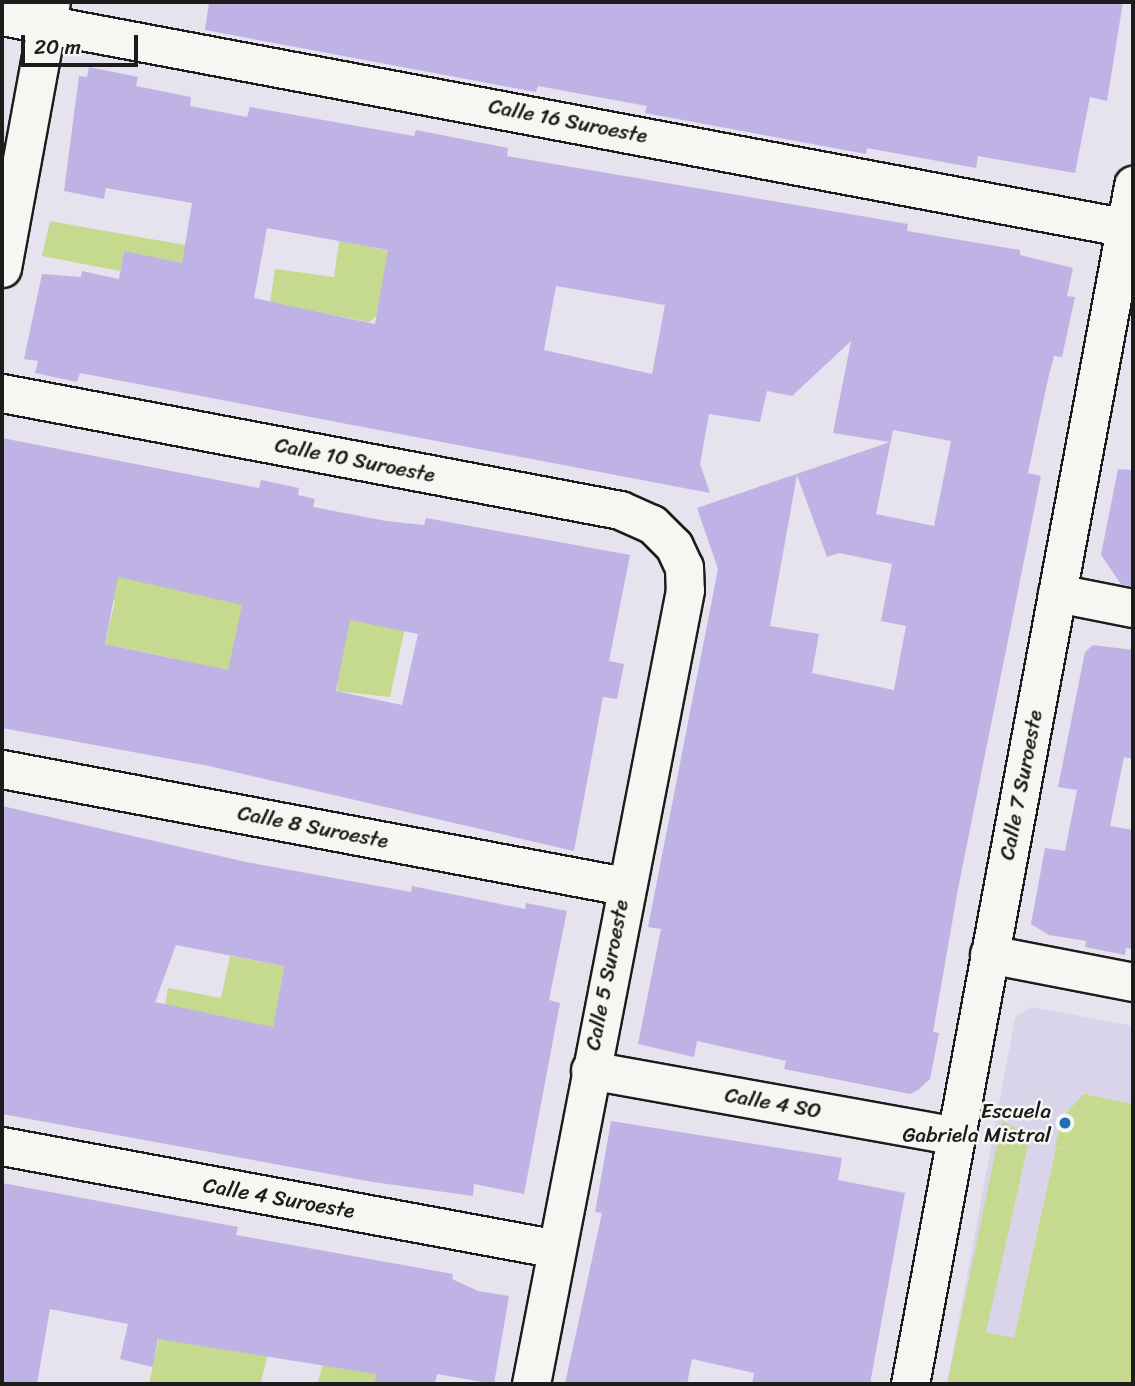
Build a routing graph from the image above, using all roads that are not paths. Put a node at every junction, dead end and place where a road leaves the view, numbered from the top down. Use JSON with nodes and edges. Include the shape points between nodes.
{"nodes":[{"id":1,"x":49,"y":13,"type":"edge"},
{"id":2,"x":2,"y":16,"type":"edge"},
{"id":3,"x":1133,"y":185,"type":"edge"},
{"id":4,"x":1129,"y":229,"type":"edge"},
{"id":5,"x":2,"y":268,"type":"edge"},
{"id":6,"x":2,"y":393,"type":"edge"},
{"id":7,"x":684,"y":567,"type":"joint"},
{"id":8,"x":1056,"y":593,"type":"junction"},
{"id":9,"x":1133,"y":608,"type":"edge"},
{"id":10,"x":2,"y":769,"type":"edge"},
{"id":11,"x":624,"y":886,"type":"junction"},
{"id":12,"x":989,"y":954,"type":"junction"},
{"id":13,"x":1133,"y":982,"type":"edge"},
{"id":14,"x":590,"y":1070,"type":"junction"},
{"id":15,"x":956,"y":1136,"type":"junction"},
{"id":16,"x":2,"y":1146,"type":"edge"},
{"id":17,"x":557,"y":1249,"type":"junction"},
{"id":18,"x":531,"y":1384,"type":"edge"},
{"id":19,"x":910,"y":1384,"type":"edge"}],
"edges":[{"from":1,"to":2,"type":"street","name":"Calle 16 Suroeste"},
{"from":1,"to":4,"type":"street","name":"Calle 16 Suroeste"},
{"from":1,"to":5,"type":"street"},
{"from":3,"to":4,"type":"street","name":"Calle 7 Suroeste"},
{"from":4,"to":8,"type":"street","name":"Calle 7 Suroeste"},
{"from":6,"to":7,"type":"street","name":"Calle 10 Suroeste","via":[[620,510],[660,531]]},
{"from":7,"to":11,"type":"street","name":"Calle 5 Suroeste","via":[[685,590]]},
{"from":8,"to":9,"type":"street"},
{"from":8,"to":12,"type":"street","name":"Calle 7 Suroeste"},
{"from":10,"to":11,"type":"street","name":"Calle 8 Suroeste"},
{"from":11,"to":14,"type":"street","name":"Calle 5 Suroeste"},
{"from":12,"to":13,"type":"street"},
{"from":12,"to":15,"type":"street","name":"Calle 7 Suroeste"},
{"from":14,"to":15,"type":"street","name":"Calle 4 SO"},
{"from":14,"to":17,"type":"street","name":"Calle 5 Suroeste"},
{"from":15,"to":19,"type":"street","name":"Calle 7 Suroeste"},
{"from":16,"to":17,"type":"street","name":"Calle 4 Suroeste"},
{"from":17,"to":18,"type":"street","name":"Calle 5 Suroeste"}]}
